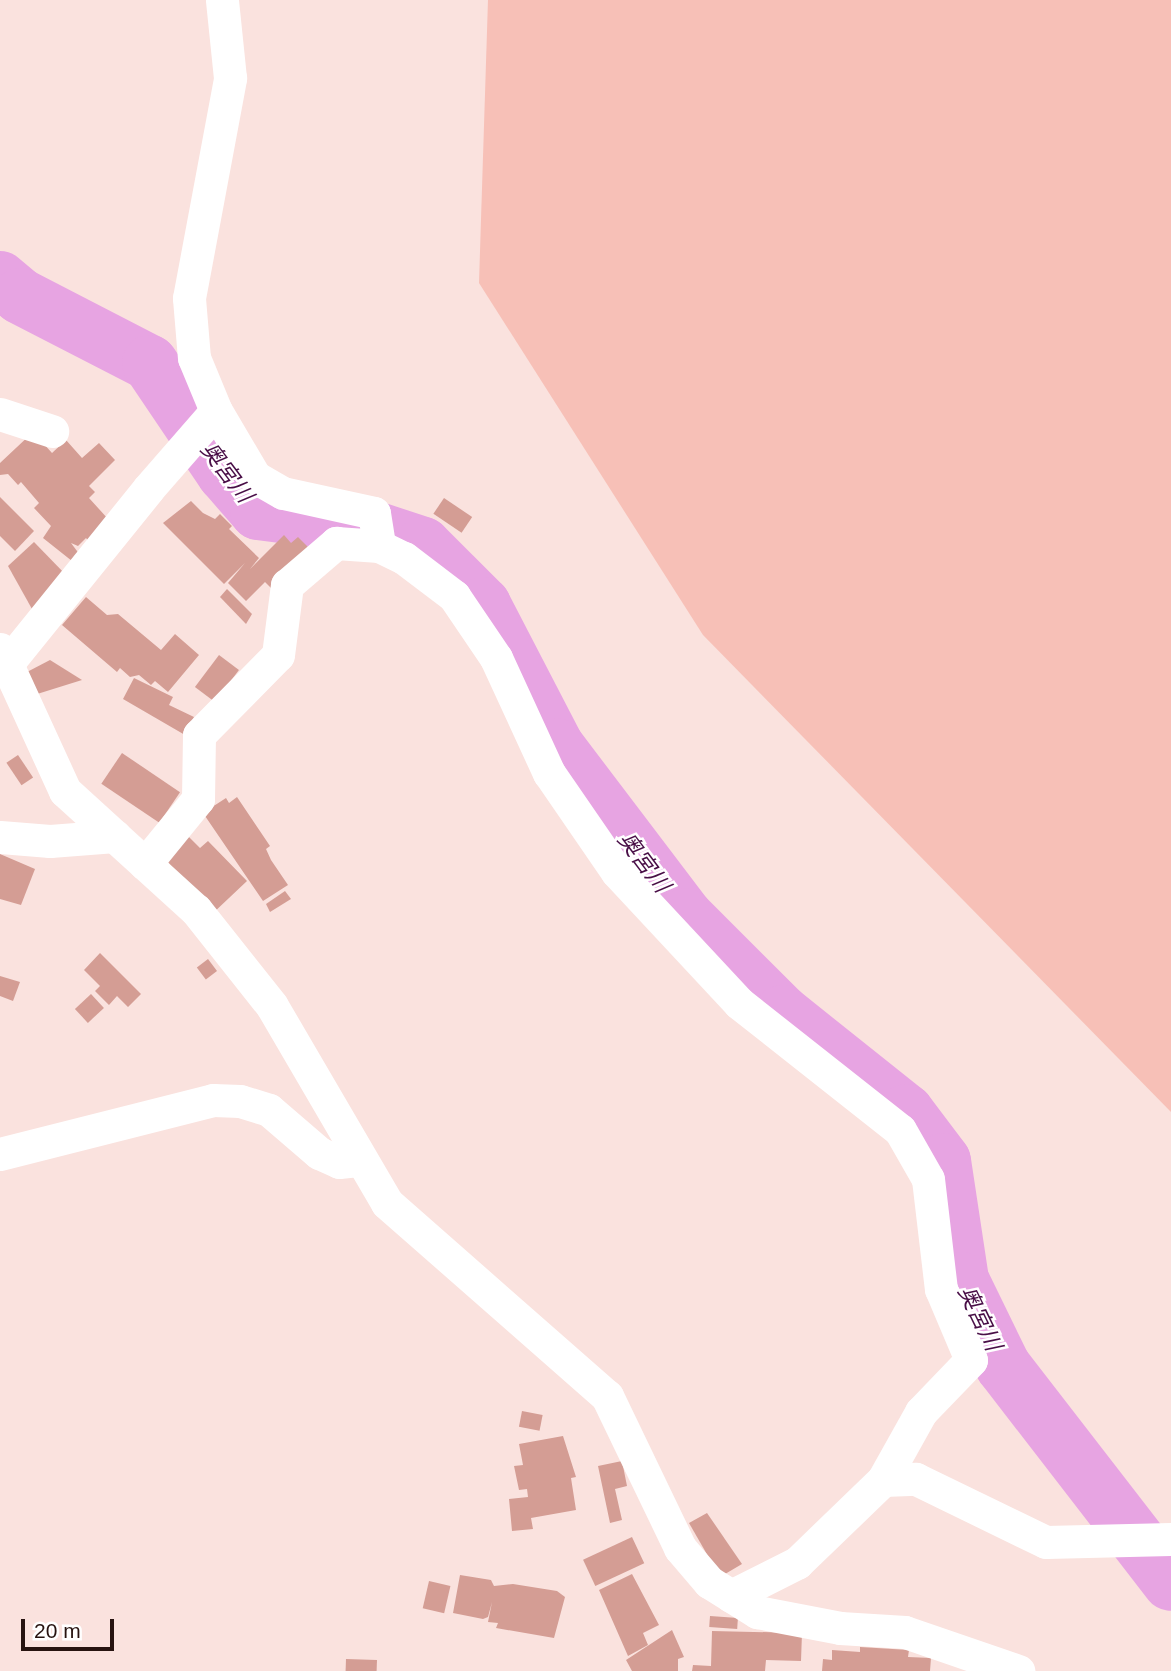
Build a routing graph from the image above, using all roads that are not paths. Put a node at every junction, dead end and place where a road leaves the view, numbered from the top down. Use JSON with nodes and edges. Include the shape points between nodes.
{"nodes":[{"id":1,"x":222,"y":0,"type":"edge"},
{"id":2,"x":216,"y":411,"type":"junction"},
{"id":3,"x":0,"y":414,"type":"edge"},
{"id":4,"x":52,"y":430,"type":"dead end"},
{"id":5,"x":379,"y":546,"type":"junction"},
{"id":6,"x":4,"y":656,"type":"edge"},
{"id":7,"x":115,"y":836,"type":"junction"},
{"id":8,"x":0,"y":837,"type":"edge"},
{"id":9,"x":145,"y":864,"type":"junction"},
{"id":10,"x":0,"y":1154,"type":"edge"},
{"id":11,"x":358,"y":1160,"type":"junction"},
{"id":12,"x":883,"y":1480,"type":"junction"},
{"id":13,"x":1171,"y":1539,"type":"edge"},
{"id":14,"x":731,"y":1596,"type":"junction"},
{"id":15,"x":1007,"y":1670,"type":"edge"}],
"edges":[{"from":1,"to":2,"type":"street","via":[[230,78],[189,298],[194,358]]},
{"from":2,"to":5,"type":"street","via":[[255,477],[283,494],[374,513]]},
{"from":2,"to":6,"type":"street"},
{"from":3,"to":4,"type":"street"},
{"from":5,"to":9,"type":"street","via":[[336,543],[287,585],[278,656],[199,735],[198,799]]},
{"from":5,"to":12,"type":"street","via":[[404,558],[454,596],[496,658],[549,773],[617,872],[739,1003],[900,1130],[928,1179],[941,1289],[971,1360],[921,1412]]},
{"from":6,"to":7,"type":"street","via":[[65,791]]},
{"from":7,"to":8,"type":"street","via":[[50,841]]},
{"from":7,"to":9,"type":"street"},
{"from":9,"to":11,"type":"street","via":[[196,910],[272,1006]]},
{"from":10,"to":11,"type":"street","via":[[213,1100],[240,1101],[268,1110],[318,1153],[340,1162]]},
{"from":11,"to":14,"type":"street","via":[[387,1203],[607,1396],[680,1549],[709,1581]]},
{"from":12,"to":13,"type":"street","via":[[916,1479],[1046,1542]]},
{"from":12,"to":14,"type":"street","via":[[797,1563]]},
{"from":14,"to":15,"type":"street","via":[[757,1612],[840,1628],[905,1632]]}]}
